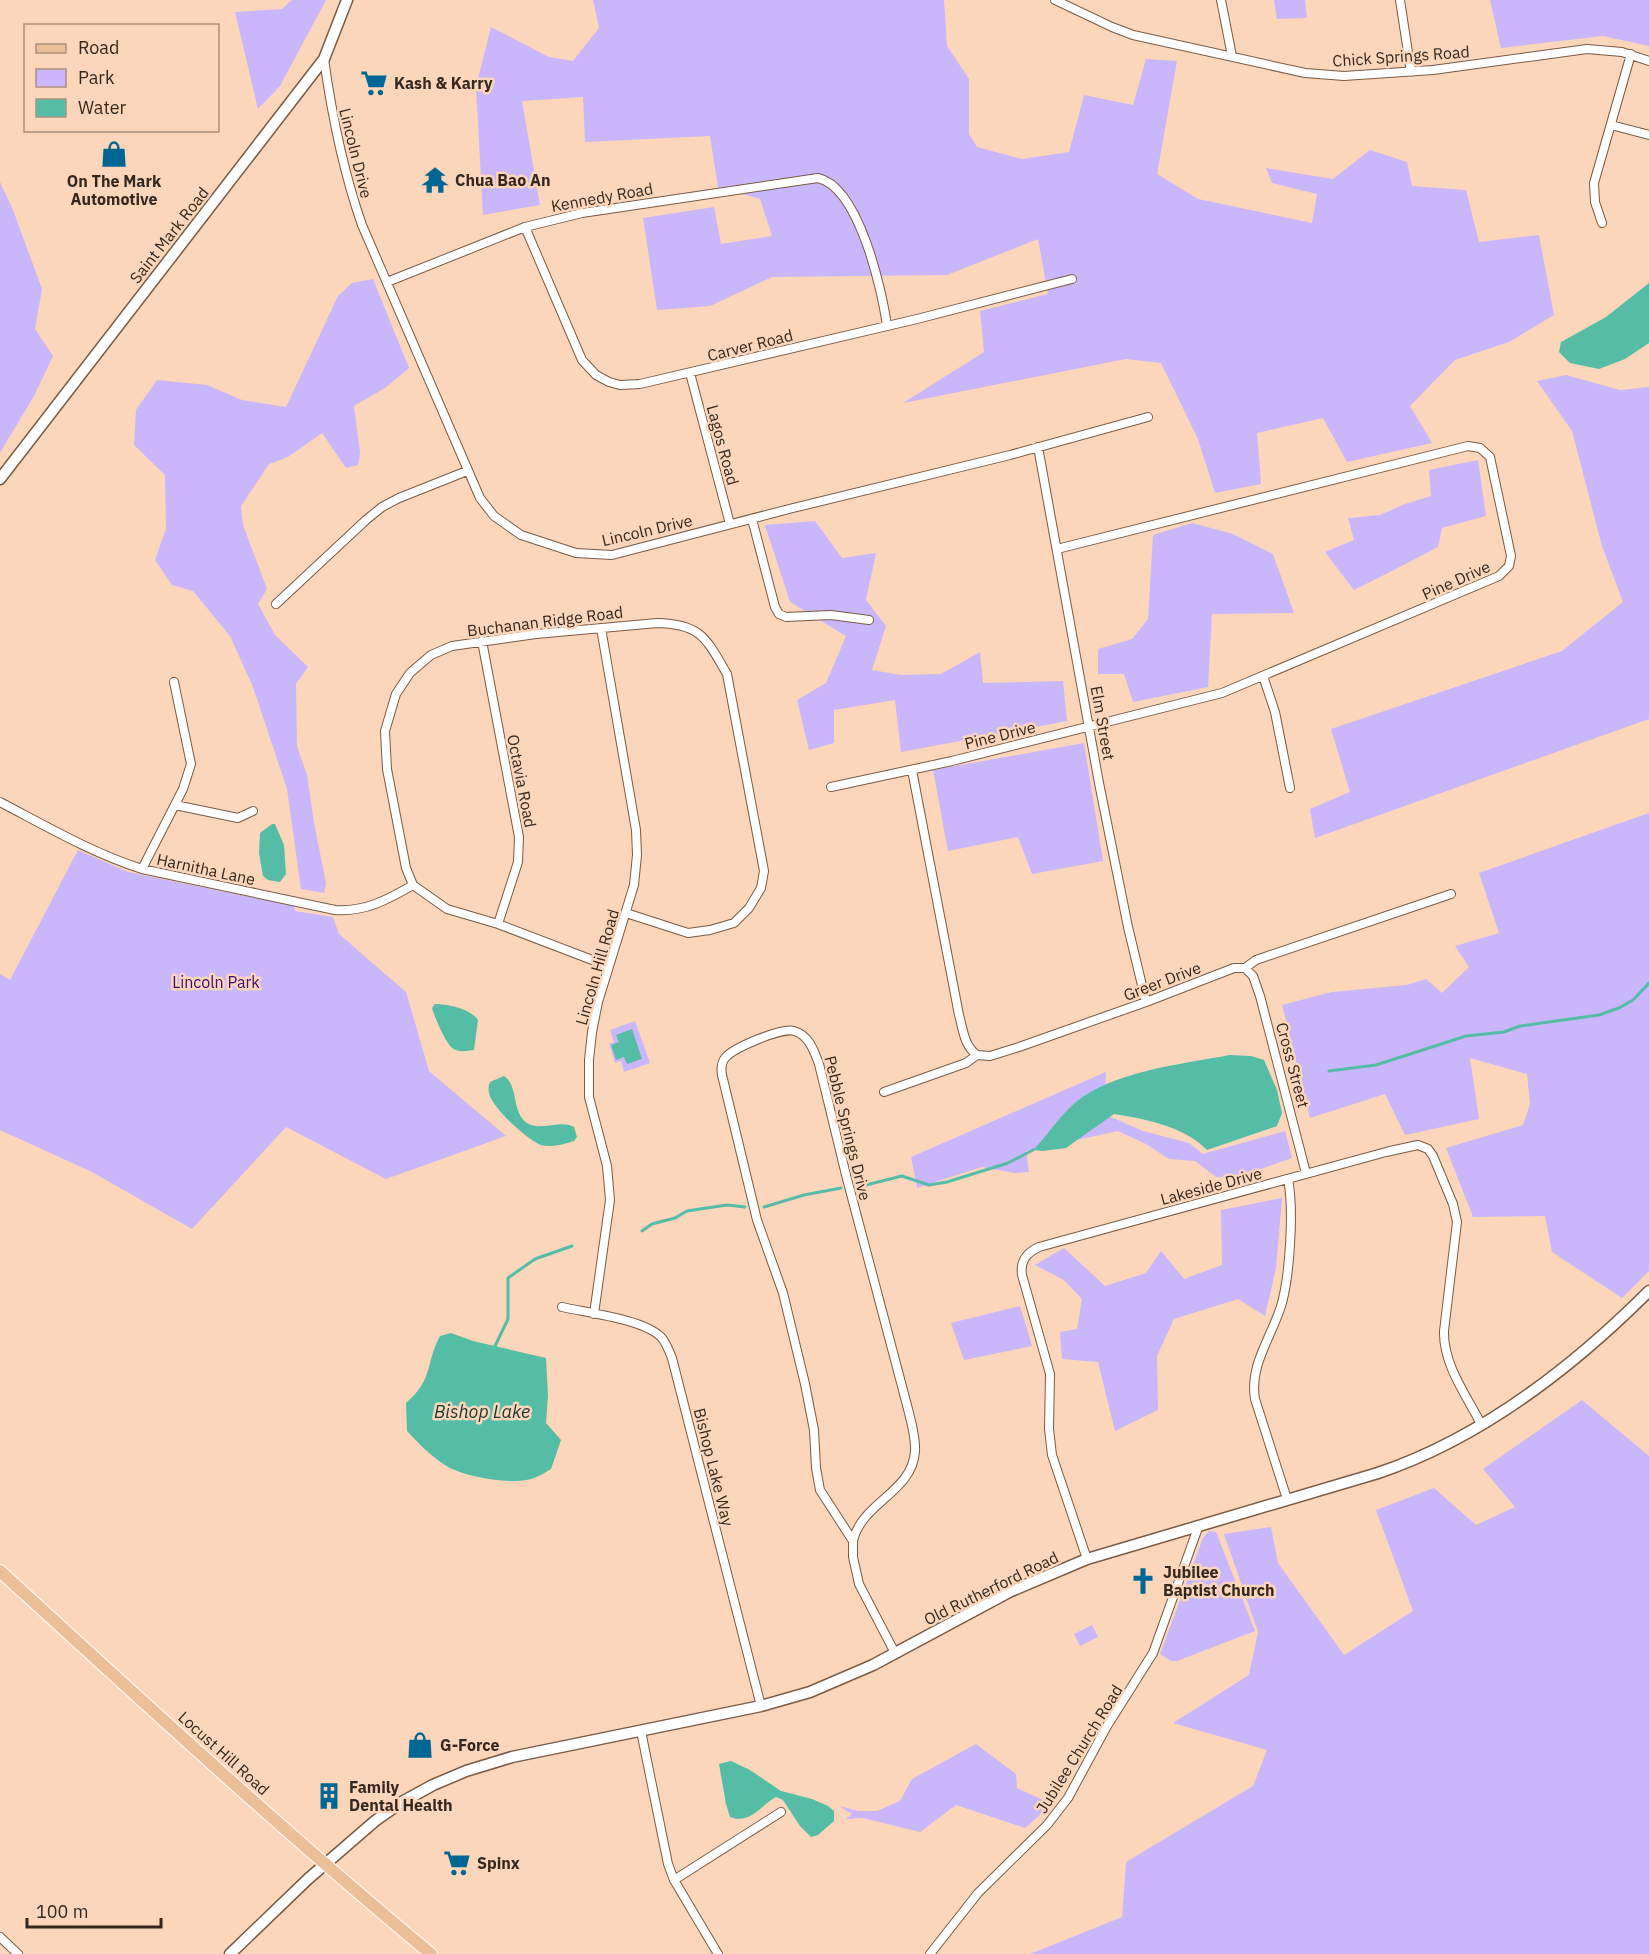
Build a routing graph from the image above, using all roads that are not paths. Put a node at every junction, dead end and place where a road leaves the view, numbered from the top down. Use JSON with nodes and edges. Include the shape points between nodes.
{"nodes":[{"id":1,"x":347,"y":0,"type":"edge"},
{"id":2,"x":1055,"y":0,"type":"edge"},
{"id":3,"x":1221,"y":0,"type":"edge"},
{"id":4,"x":1400,"y":0,"type":"edge"},
{"id":5,"x":1631,"y":54,"type":"junction"},
{"id":6,"x":1232,"y":56,"type":"junction"},
{"id":7,"x":324,"y":59,"type":"junction"},
{"id":8,"x":1649,"y":61,"type":"edge"},
{"id":9,"x":1411,"y":72,"type":"junction"},
{"id":10,"x":1611,"y":125,"type":"junction"},
{"id":11,"x":1649,"y":135,"type":"edge"},
{"id":12,"x":1602,"y":223,"type":"dead end"},
{"id":13,"x":525,"y":227,"type":"junction"},
{"id":14,"x":1072,"y":279,"type":"dead end"},
{"id":15,"x":387,"y":282,"type":"junction"},
{"id":16,"x":887,"y":326,"type":"junction"},
{"id":17,"x":690,"y":373,"type":"junction"},
{"id":18,"x":1148,"y":417,"type":"dead end"},
{"id":19,"x":1038,"y":447,"type":"junction"},
{"id":20,"x":467,"y":471,"type":"junction"},
{"id":21,"x":0,"y":479,"type":"edge"},
{"id":22,"x":752,"y":519,"type":"junction"},
{"id":23,"x":730,"y":524,"type":"junction"},
{"id":24,"x":1057,"y":549,"type":"junction"},
{"id":25,"x":276,"y":604,"type":"dead end"},
{"id":26,"x":869,"y":620,"type":"dead end"},
{"id":27,"x":601,"y":628,"type":"junction"},
{"id":28,"x":482,"y":641,"type":"junction"},
{"id":29,"x":1263,"y":676,"type":"junction"},
{"id":30,"x":174,"y":682,"type":"dead end"},
{"id":31,"x":1090,"y":727,"type":"junction"},
{"id":32,"x":912,"y":770,"type":"junction"},
{"id":33,"x":831,"y":787,"type":"dead end"},
{"id":34,"x":1290,"y":788,"type":"dead end"},
{"id":35,"x":0,"y":802,"type":"edge"},
{"id":36,"x":175,"y":805,"type":"junction"},
{"id":37,"x":253,"y":811,"type":"dead end"},
{"id":38,"x":142,"y":869,"type":"junction"},
{"id":39,"x":413,"y":885,"type":"junction"},
{"id":40,"x":1451,"y":894,"type":"dead end"},
{"id":41,"x":626,"y":913,"type":"junction"},
{"id":42,"x":498,"y":924,"type":"junction"},
{"id":43,"x":608,"y":966,"type":"junction"},
{"id":44,"x":1245,"y":968,"type":"junction"},
{"id":45,"x":1146,"y":1002,"type":"junction"},
{"id":46,"x":977,"y":1054,"type":"junction"},
{"id":47,"x":884,"y":1092,"type":"dead end"},
{"id":48,"x":1306,"y":1173,"type":"junction"},
{"id":49,"x":1288,"y":1179,"type":"junction"},
{"id":50,"x":1649,"y":1291,"type":"edge"},
{"id":51,"x":562,"y":1307,"type":"dead end"},
{"id":52,"x":594,"y":1314,"type":"junction"},
{"id":53,"x":1481,"y":1424,"type":"junction"},
{"id":54,"x":1287,"y":1499,"type":"junction"},
{"id":55,"x":1198,"y":1525,"type":"junction"},
{"id":56,"x":853,"y":1541,"type":"junction"},
{"id":57,"x":1087,"y":1559,"type":"junction"},
{"id":58,"x":0,"y":1571,"type":"edge"},
{"id":59,"x":895,"y":1653,"type":"junction"},
{"id":60,"x":761,"y":1707,"type":"junction"},
{"id":61,"x":641,"y":1731,"type":"junction"},
{"id":62,"x":782,"y":1812,"type":"dead end"},
{"id":63,"x":325,"y":1865,"type":"junction"},
{"id":64,"x":674,"y":1880,"type":"junction"},
{"id":65,"x":0,"y":1937,"type":"edge"},
{"id":66,"x":18,"y":1954,"type":"edge"},
{"id":67,"x":230,"y":1954,"type":"edge"},
{"id":68,"x":431,"y":1954,"type":"edge"},
{"id":69,"x":718,"y":1954,"type":"edge"},
{"id":70,"x":930,"y":1954,"type":"edge"}],
"edges":[{"from":1,"to":7,"type":"street","name":"Saint Mark Road"},
{"from":2,"to":6,"type":"street","name":"Chick Springs Road","via":[[1133,35]]},
{"from":3,"to":6,"type":"street"},
{"from":4,"to":9,"type":"street"},
{"from":5,"to":8,"type":"street","name":"Chick Springs Road"},
{"from":5,"to":9,"type":"street","name":"Chick Springs Road","via":[[1587,49]]},
{"from":5,"to":10,"type":"street"},
{"from":6,"to":9,"type":"street","name":"Chick Springs Road","via":[[1325,75]]},
{"from":7,"to":15,"type":"street","name":"Lincoln Drive","via":[[334,126],[350,188]]},
{"from":7,"to":21,"type":"street","name":"Saint Mark Road"},
{"from":10,"to":11,"type":"street"},
{"from":10,"to":12,"type":"street","via":[[1594,183]]},
{"from":13,"to":15,"type":"street","name":"Kennedy Road"},
{"from":13,"to":16,"type":"street","name":"Kennedy Road","via":[[582,213],[818,178],[830,183],[848,202],[859,225],[880,288]]},
{"from":13,"to":17,"type":"street","name":"Carver Road","via":[[579,354],[596,375],[609,382],[633,385]]},
{"from":14,"to":16,"type":"street","name":"Carver Road"},
{"from":15,"to":20,"type":"street","name":"Lincoln Drive"},
{"from":16,"to":17,"type":"street","name":"Carver Road"},
{"from":17,"to":23,"type":"street","name":"Lagos Road"},
{"from":18,"to":19,"type":"street","name":"Lincoln Drive"},
{"from":19,"to":22,"type":"street","name":"Lincoln Drive"},
{"from":19,"to":24,"type":"street","name":"Elm Street"},
{"from":20,"to":23,"type":"street","name":"Lincoln Drive","via":[[488,509],[509,528],[576,553],[622,553]]},
{"from":20,"to":25,"type":"street","via":[[399,498],[375,513]]},
{"from":22,"to":23,"type":"street","name":"Lincoln Drive"},
{"from":22,"to":26,"type":"street","via":[[779,614]]},
{"from":24,"to":29,"type":"street","name":"Pine Drive","via":[[1468,446],[1487,453],[1511,556],[1503,574]]},
{"from":24,"to":31,"type":"street","name":"Elm Street"},
{"from":27,"to":28,"type":"street","name":"Buchanan Ridge Road"},
{"from":27,"to":41,"type":"street","name":"Lincoln Hill Road","via":[[636,830],[634,885]]},
{"from":27,"to":41,"type":"street","name":"Buchanan Ridge Road","via":[[679,623],[700,633],[714,652],[727,674],[764,871],[761,888],[749,908],[734,922],[718,928],[688,933]]},
{"from":28,"to":39,"type":"street","name":"Buchanan Ridge Road","via":[[452,646],[431,655],[410,674],[388,715],[387,769],[406,868]]},
{"from":28,"to":42,"type":"street","name":"Octavia Road","via":[[519,837],[518,862]]},
{"from":29,"to":31,"type":"street","name":"Pine Drive","via":[[1204,699]]},
{"from":29,"to":34,"type":"street","via":[[1275,712]]},
{"from":30,"to":36,"type":"street","via":[[191,764]]},
{"from":31,"to":32,"type":"street","name":"Pine Drive"},
{"from":31,"to":45,"type":"street","name":"Elm Street"},
{"from":32,"to":33,"type":"street","name":"Pine Drive"},
{"from":32,"to":46,"type":"street","via":[[959,1015],[966,1044]]},
{"from":35,"to":38,"type":"street","name":"Harnitha Lane","via":[[93,851]]},
{"from":36,"to":37,"type":"street","via":[[238,818]]},
{"from":36,"to":38,"type":"street"},
{"from":38,"to":39,"type":"street","name":"Harnitha Lane","via":[[348,911],[381,903]]},
{"from":39,"to":42,"type":"street","via":[[447,909]]},
{"from":40,"to":44,"type":"street","name":"Greer Drive","via":[[1256,960]]},
{"from":41,"to":43,"type":"street","name":"Lincoln Hill Road"},
{"from":42,"to":43,"type":"street"},
{"from":43,"to":52,"type":"street","name":"Lincoln Hill Road","via":[[589,1060],[589,1097],[607,1166],[610,1200]]},
{"from":44,"to":45,"type":"street","name":"Greer Drive","via":[[1234,968]]},
{"from":44,"to":48,"type":"street","name":"Cross Street","via":[[1254,976],[1260,996]]},
{"from":45,"to":46,"type":"street","name":"Greer Drive","via":[[1010,1050],[990,1056]]},
{"from":46,"to":47,"type":"street","name":"Greer Drive","via":[[966,1063]]},
{"from":48,"to":49,"type":"street","name":"Lakeside Drive"},
{"from":48,"to":53,"type":"street","name":"Lakeside Drive","via":[[1413,1146],[1424,1147],[1431,1153],[1457,1222],[1444,1347]]},
{"from":49,"to":54,"type":"street","via":[[1291,1198],[1286,1288],[1254,1384]]},
{"from":49,"to":57,"type":"street","name":"Lakeside Drive","via":[[1055,1242],[1025,1256],[1023,1275],[1050,1374],[1052,1455]]},
{"from":50,"to":53,"type":"street","name":"Old Rutherford Road","via":[[1570,1363]]},
{"from":51,"to":52,"type":"street","name":"Bishop Lake Way"},
{"from":52,"to":60,"type":"street","name":"Bishop Lake Way","via":[[651,1328],[663,1338],[672,1358]]},
{"from":53,"to":54,"type":"street","name":"Old Rutherford Road","via":[[1396,1467]]},
{"from":54,"to":55,"type":"street","name":"Old Rutherford Road"},
{"from":55,"to":57,"type":"street","name":"Old Rutherford Road"},
{"from":55,"to":70,"type":"street","name":"Jubilee Church Road","via":[[1153,1653],[1068,1798],[1047,1825],[978,1893]]},
{"from":56,"to":56,"type":"street","name":"Pebble Springs Drive","via":[[861,1522],[910,1470],[915,1441],[819,1064],[805,1037],[790,1030],[733,1050],[724,1059],[722,1075],[757,1220],[780,1283],[805,1384],[818,1483]]},
{"from":56,"to":59,"type":"street","name":"Pebble Springs Drive","via":[[859,1584]]},
{"from":57,"to":59,"type":"street","name":"Old Rutherford Road","via":[[1010,1592]]},
{"from":58,"to":63,"type":"main road","name":"Locust Hill Road"},
{"from":59,"to":60,"type":"street","name":"Old Rutherford Road","via":[[841,1680]]},
{"from":60,"to":61,"type":"street","name":"Old Rutherford Road"},
{"from":61,"to":63,"type":"street","name":"Old Rutherford Road","via":[[512,1757],[466,1771],[402,1802]]},
{"from":61,"to":64,"type":"street"},
{"from":62,"to":64,"type":"street"},
{"from":63,"to":67,"type":"street","name":"Old Rutherford Road"},
{"from":63,"to":68,"type":"main road","name":"Locust Hill Road"},
{"from":64,"to":69,"type":"street"},
{"from":65,"to":66,"type":"street"}]}
